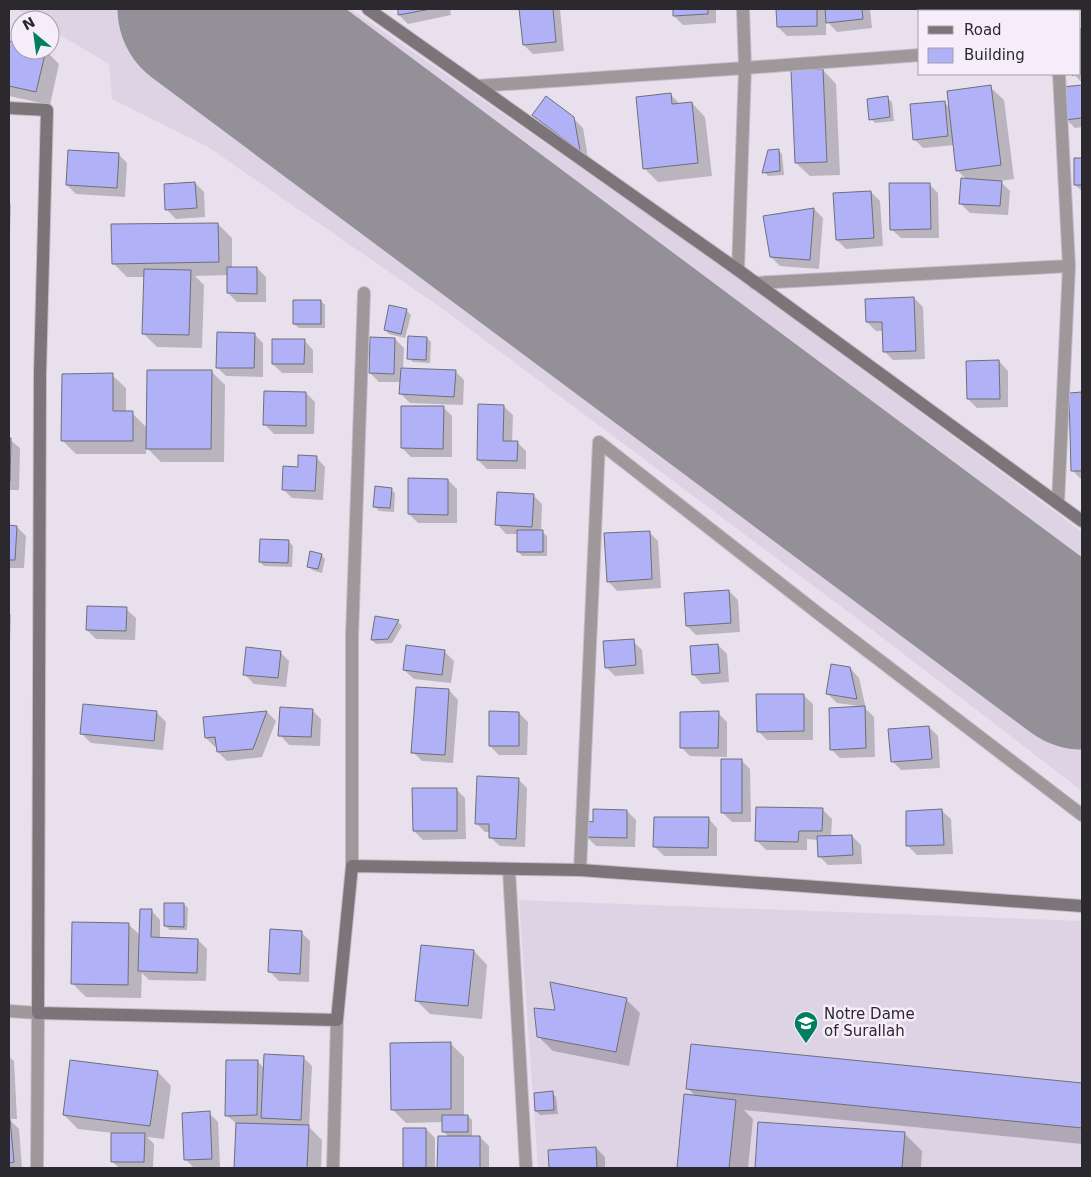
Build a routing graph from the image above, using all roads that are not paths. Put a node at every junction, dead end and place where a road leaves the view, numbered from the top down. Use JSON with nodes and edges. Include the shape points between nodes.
{"nodes":[{"id":1,"x":368,"y":9,"type":"edge"},
{"id":2,"x":743,"y":9,"type":"edge"},
{"id":3,"x":918,"y":54,"type":"edge"},
{"id":4,"x":746,"y":68,"type":"junction"},
{"id":5,"x":1059,"y":75,"type":"edge"},
{"id":6,"x":477,"y":86,"type":"junction"},
{"id":7,"x":9,"y":108,"type":"edge"},
{"id":8,"x":1069,"y":266,"type":"junction"},
{"id":9,"x":738,"y":270,"type":"junction"},
{"id":10,"x":755,"y":283,"type":"junction"},
{"id":11,"x":364,"y":293,"type":"dead end"},
{"id":12,"x":1058,"y":503,"type":"junction"},
{"id":13,"x":1082,"y":521,"type":"edge"},
{"id":14,"x":1082,"y":815,"type":"edge"},
{"id":15,"x":352,"y":866,"type":"junction"},
{"id":16,"x":509,"y":870,"type":"junction"},
{"id":17,"x":580,"y":870,"type":"junction"},
{"id":18,"x":1082,"y":906,"type":"edge"},
{"id":19,"x":9,"y":1012,"type":"edge"},
{"id":20,"x":38,"y":1013,"type":"junction"},
{"id":21,"x":337,"y":1020,"type":"junction"},
{"id":22,"x":37,"y":1168,"type":"edge"},
{"id":23,"x":333,"y":1168,"type":"edge"},
{"id":24,"x":526,"y":1168,"type":"edge"}],
"edges":[{"from":1,"to":6,"type":"street"},
{"from":2,"to":4,"type":"street"},
{"from":3,"to":4,"type":"street"},
{"from":4,"to":6,"type":"street"},
{"from":4,"to":9,"type":"street"},
{"from":5,"to":8,"type":"street"},
{"from":6,"to":9,"type":"street"},
{"from":7,"to":20,"type":"street","via":[[47,110],[40,373]]},
{"from":8,"to":10,"type":"street"},
{"from":8,"to":12,"type":"street"},
{"from":9,"to":10,"type":"street"},
{"from":10,"to":12,"type":"street"},
{"from":11,"to":15,"type":"street","via":[[352,636]]},
{"from":12,"to":13,"type":"street"},
{"from":14,"to":17,"type":"street","via":[[599,442]]},
{"from":15,"to":16,"type":"street"},
{"from":15,"to":21,"type":"street"},
{"from":16,"to":17,"type":"street"},
{"from":16,"to":24,"type":"street"},
{"from":17,"to":18,"type":"street"},
{"from":19,"to":20,"type":"street"},
{"from":20,"to":21,"type":"street"},
{"from":20,"to":22,"type":"street"},
{"from":21,"to":23,"type":"street"}]}
